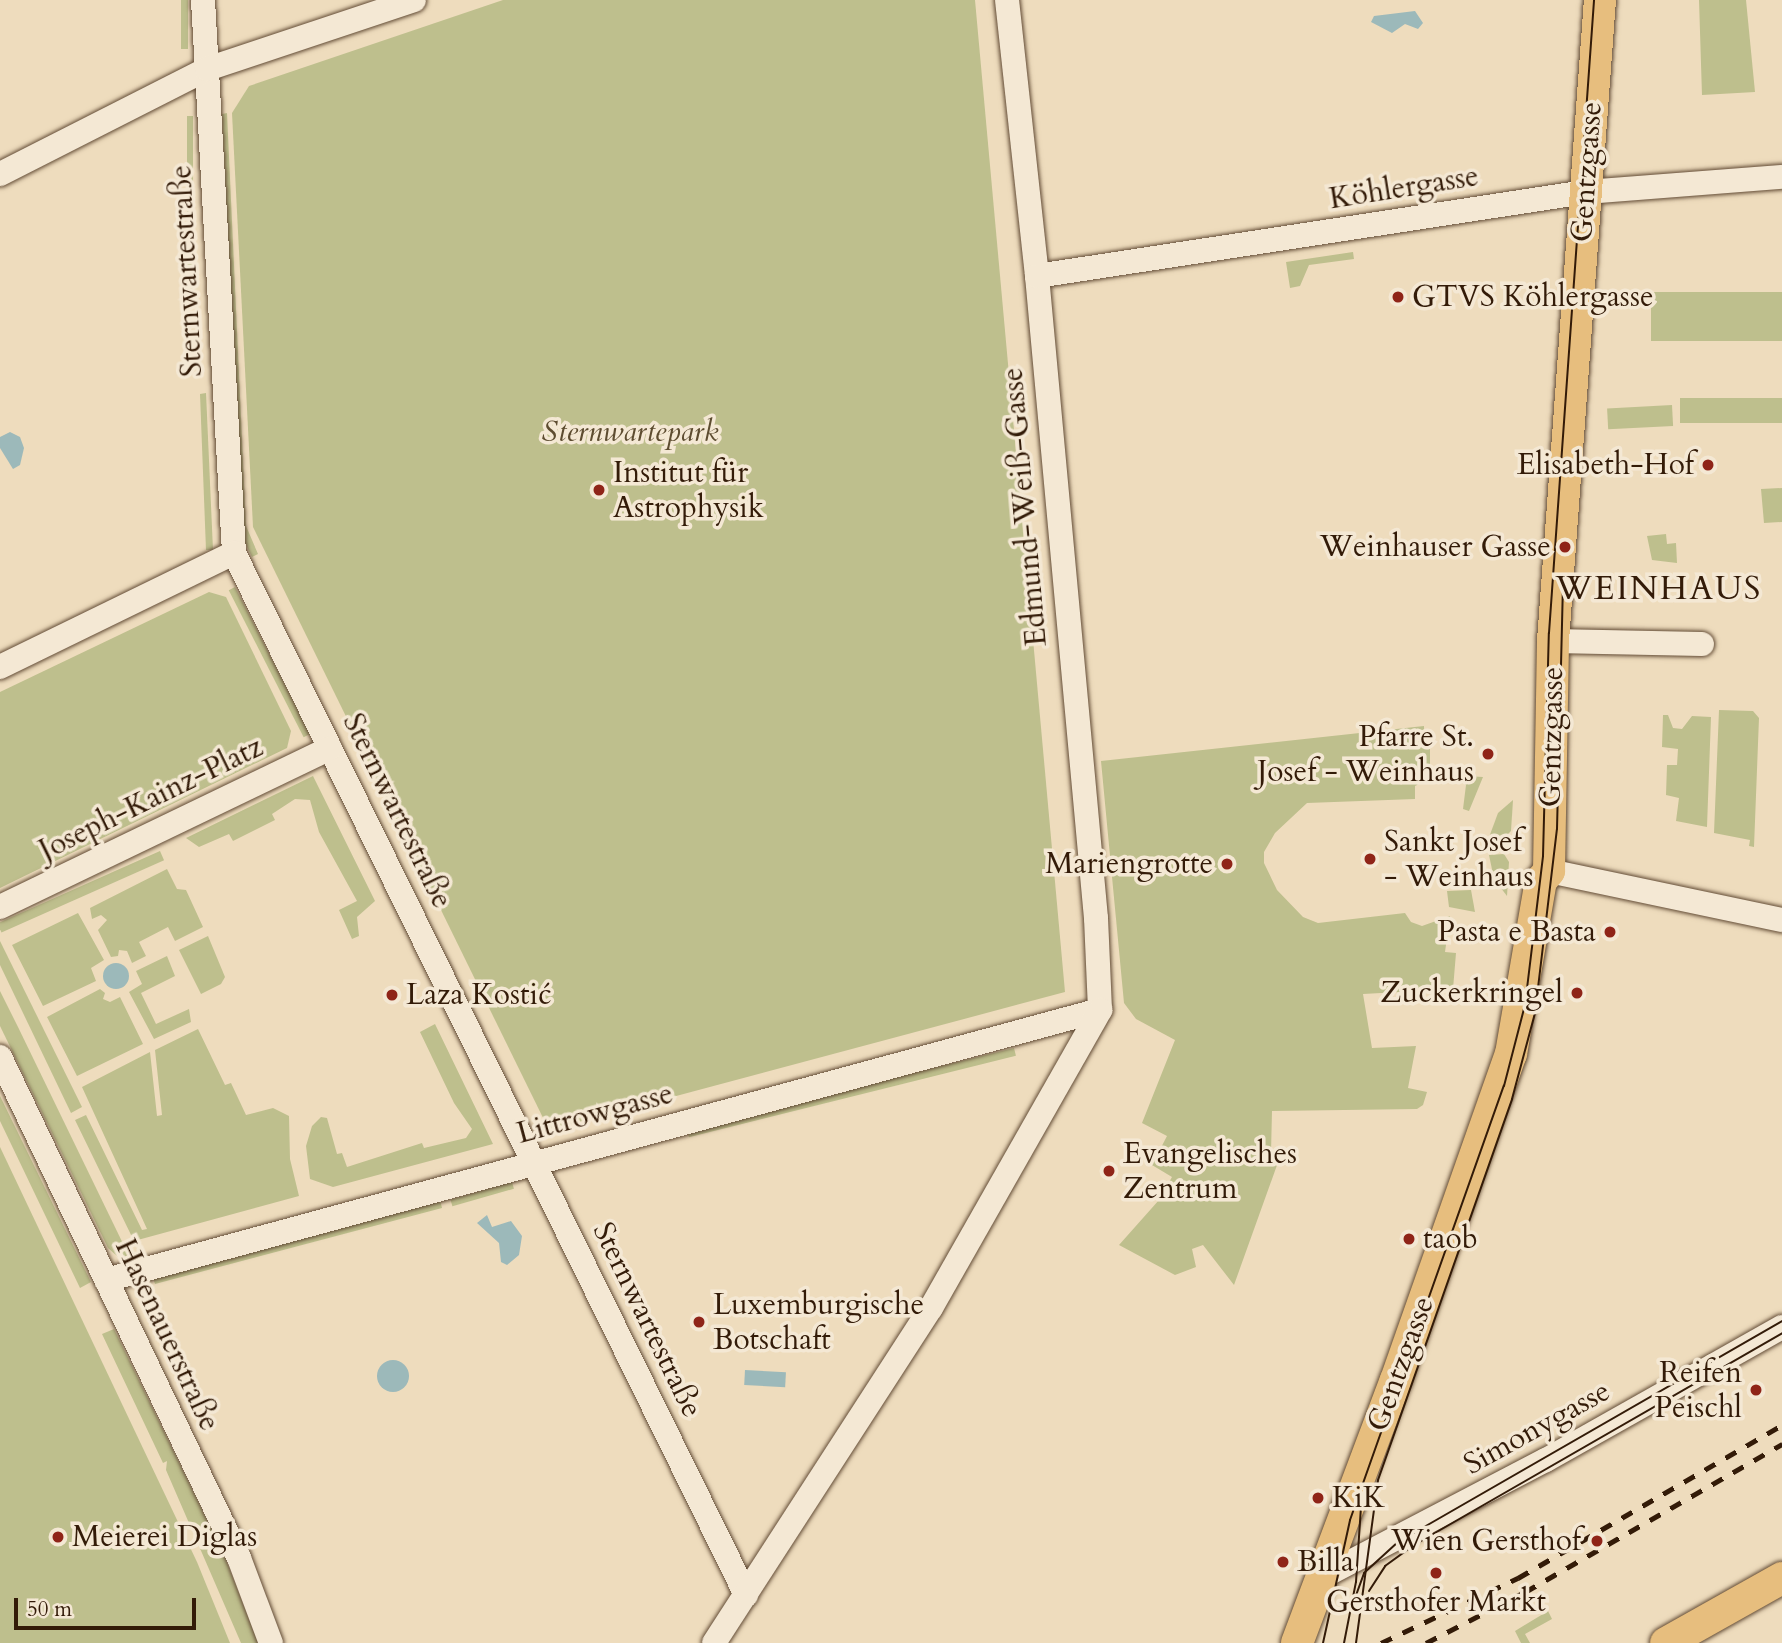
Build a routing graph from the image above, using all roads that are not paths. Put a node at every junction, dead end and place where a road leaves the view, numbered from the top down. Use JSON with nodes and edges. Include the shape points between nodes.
{"nodes":[{"id":1,"x":203,"y":0,"type":"edge"},
{"id":2,"x":414,"y":0,"type":"edge"},
{"id":3,"x":1007,"y":0,"type":"edge"},
{"id":4,"x":1600,"y":0,"type":"edge"},
{"id":5,"x":207,"y":69,"type":"junction"},
{"id":6,"x":0,"y":174,"type":"edge"},
{"id":7,"x":1782,"y":177,"type":"edge"},
{"id":8,"x":1585,"y":192,"type":"junction"},
{"id":9,"x":1038,"y":276,"type":"junction"},
{"id":10,"x":234,"y":554,"type":"junction"},
{"id":11,"x":1553,"y":641,"type":"junction"},
{"id":12,"x":1702,"y":644,"type":"dead end"},
{"id":13,"x":0,"y":667,"type":"edge"},
{"id":14,"x":330,"y":748,"type":"junction"},
{"id":15,"x":1549,"y":872,"type":"junction"},
{"id":16,"x":0,"y":907,"type":"edge"},
{"id":17,"x":1782,"y":920,"type":"edge"},
{"id":18,"x":1100,"y":1010,"type":"junction"},
{"id":19,"x":0,"y":1057,"type":"edge"},
{"id":20,"x":535,"y":1163,"type":"junction"},
{"id":21,"x":106,"y":1280,"type":"junction"},
{"id":22,"x":1782,"y":1327,"type":"edge"},
{"id":23,"x":1782,"y":1578,"type":"edge"},
{"id":24,"x":1318,"y":1579,"type":"junction"},
{"id":25,"x":746,"y":1595,"type":"junction"},
{"id":26,"x":271,"y":1643,"type":"edge"},
{"id":27,"x":714,"y":1643,"type":"edge"},
{"id":28,"x":1297,"y":1643,"type":"edge"},
{"id":29,"x":1666,"y":1643,"type":"edge"}],
"edges":[{"from":1,"to":5,"type":"street","name":"Sternwartestraße"},
{"from":2,"to":5,"type":"street"},
{"from":3,"to":9,"type":"street","name":"Edmund-Weiß-Gasse"},
{"from":4,"to":8,"type":"main road","name":"Gentzgasse"},
{"from":5,"to":6,"type":"street"},
{"from":5,"to":10,"type":"street","name":"Sternwartestraße"},
{"from":7,"to":8,"type":"street","name":"Köhlergasse"},
{"from":8,"to":9,"type":"street","name":"Köhlergasse"},
{"from":8,"to":11,"type":"main road","name":"Gentzgasse"},
{"from":9,"to":18,"type":"street","name":"Edmund-Weiß-Gasse","via":[[1096,918]]},
{"from":10,"to":13,"type":"street"},
{"from":10,"to":14,"type":"street","name":"Sternwartestraße"},
{"from":11,"to":12,"type":"street"},
{"from":11,"to":15,"type":"main road","name":"Gentzgasse"},
{"from":14,"to":16,"type":"street","name":"Joseph-Kainz-Platz"},
{"from":14,"to":20,"type":"street","name":"Sternwartestraße"},
{"from":15,"to":17,"type":"street"},
{"from":15,"to":24,"type":"main road","name":"Gentzgasse","via":[[1541,881],[1530,964],[1507,1066],[1396,1380]]},
{"from":18,"to":20,"type":"street","name":"Littrowgasse"},
{"from":18,"to":25,"type":"street","via":[[931,1308]]},
{"from":19,"to":21,"type":"street","name":"Hasenauerstraße"},
{"from":20,"to":21,"type":"street","name":"Littrowgasse"},
{"from":20,"to":25,"type":"street","name":"Sternwartestraße"},
{"from":21,"to":26,"type":"street","name":"Hasenauerstraße","via":[[239,1558]]},
{"from":22,"to":24,"type":"street","name":"Simonygasse","via":[[1546,1460]]},
{"from":23,"to":29,"type":"main road"},
{"from":24,"to":28,"type":"main road","name":"Gentzgasse"},
{"from":25,"to":27,"type":"street"}]}
